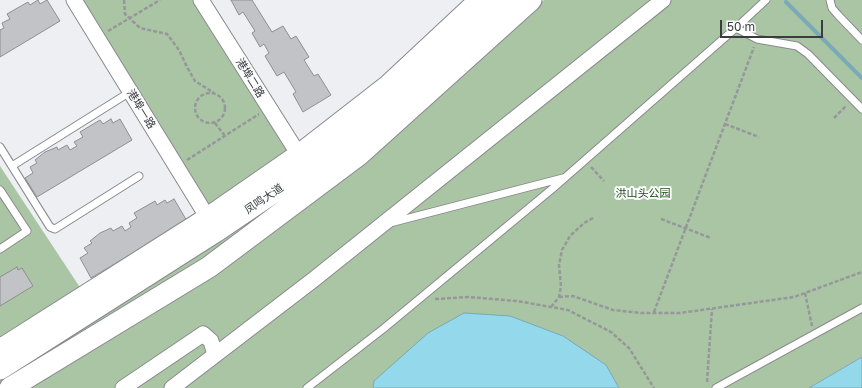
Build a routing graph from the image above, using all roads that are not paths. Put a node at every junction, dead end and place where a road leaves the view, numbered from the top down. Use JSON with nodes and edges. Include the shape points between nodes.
{"nodes":[{"id":1,"x":74,"y":0,"type":"edge"},
{"id":2,"x":201,"y":0,"type":"edge"},
{"id":3,"x":480,"y":0,"type":"edge"},
{"id":4,"x":506,"y":0,"type":"edge"},
{"id":5,"x":531,"y":0,"type":"edge"},
{"id":6,"x":663,"y":0,"type":"edge"},
{"id":7,"x":766,"y":0,"type":"edge"},
{"id":8,"x":830,"y":0,"type":"edge"},
{"id":9,"x":736,"y":28,"type":"junction"},
{"id":10,"x":862,"y":40,"type":"edge"},
{"id":11,"x":130,"y":92,"type":"junction"},
{"id":12,"x":862,"y":109,"type":"edge"},
{"id":13,"x":0,"y":147,"type":"edge"},
{"id":14,"x":299,"y":155,"type":"junction"},
{"id":15,"x":12,"y":166,"type":"junction"},
{"id":16,"x":138,"y":176,"type":"dead end"},
{"id":17,"x":566,"y":177,"type":"junction"},
{"id":18,"x":0,"y":190,"type":"edge"},
{"id":19,"x":208,"y":218,"type":"junction"},
{"id":20,"x":382,"y":225,"type":"junction"},
{"id":21,"x":0,"y":249,"type":"edge"},
{"id":22,"x":862,"y":308,"type":"edge"},
{"id":23,"x":0,"y":350,"type":"edge"},
{"id":24,"x":215,"y":355,"type":"junction"},
{"id":25,"x":0,"y":369,"type":"edge"},
{"id":26,"x":10,"y":388,"type":"edge"},
{"id":27,"x":123,"y":388,"type":"edge"},
{"id":28,"x":172,"y":388,"type":"edge"},
{"id":29,"x":307,"y":388,"type":"edge"},
{"id":30,"x":716,"y":388,"type":"edge"}],
"edges":[{"from":1,"to":11,"type":"street","name":"港埠一路"},
{"from":2,"to":14,"type":"street","name":"港埠二路"},
{"from":3,"to":14,"type":"main road","name":"凤鸣大道","via":[[389,85]]},
{"from":4,"to":25,"type":"main road","name":"凤鸣大道","via":[[399,99],[308,169],[216,232]]},
{"from":5,"to":26,"type":"main road","via":[[360,154],[215,263]]},
{"from":6,"to":20,"type":"street"},
{"from":7,"to":9,"type":"lane"},
{"from":8,"to":10,"type":"lane","via":[[832,8]]},
{"from":9,"to":12,"type":"lane","via":[[757,39],[797,46]]},
{"from":9,"to":17,"type":"lane"},
{"from":11,"to":15,"type":"lane"},
{"from":11,"to":19,"type":"street","name":"港埠一路"},
{"from":13,"to":15,"type":"lane"},
{"from":14,"to":19,"type":"main road","name":"凤鸣大道"},
{"from":15,"to":16,"type":"lane","via":[[50,227],[55,229]]},
{"from":17,"to":20,"type":"lane"},
{"from":17,"to":29,"type":"lane","via":[[419,300]]},
{"from":18,"to":21,"type":"lane","via":[[27,231]]},
{"from":19,"to":23,"type":"main road","name":"凤鸣大道"},
{"from":20,"to":24,"type":"street"},
{"from":22,"to":30,"type":"lane"},
{"from":24,"to":27,"type":"street","via":[[211,340],[203,334]]},
{"from":24,"to":28,"type":"street"}]}
